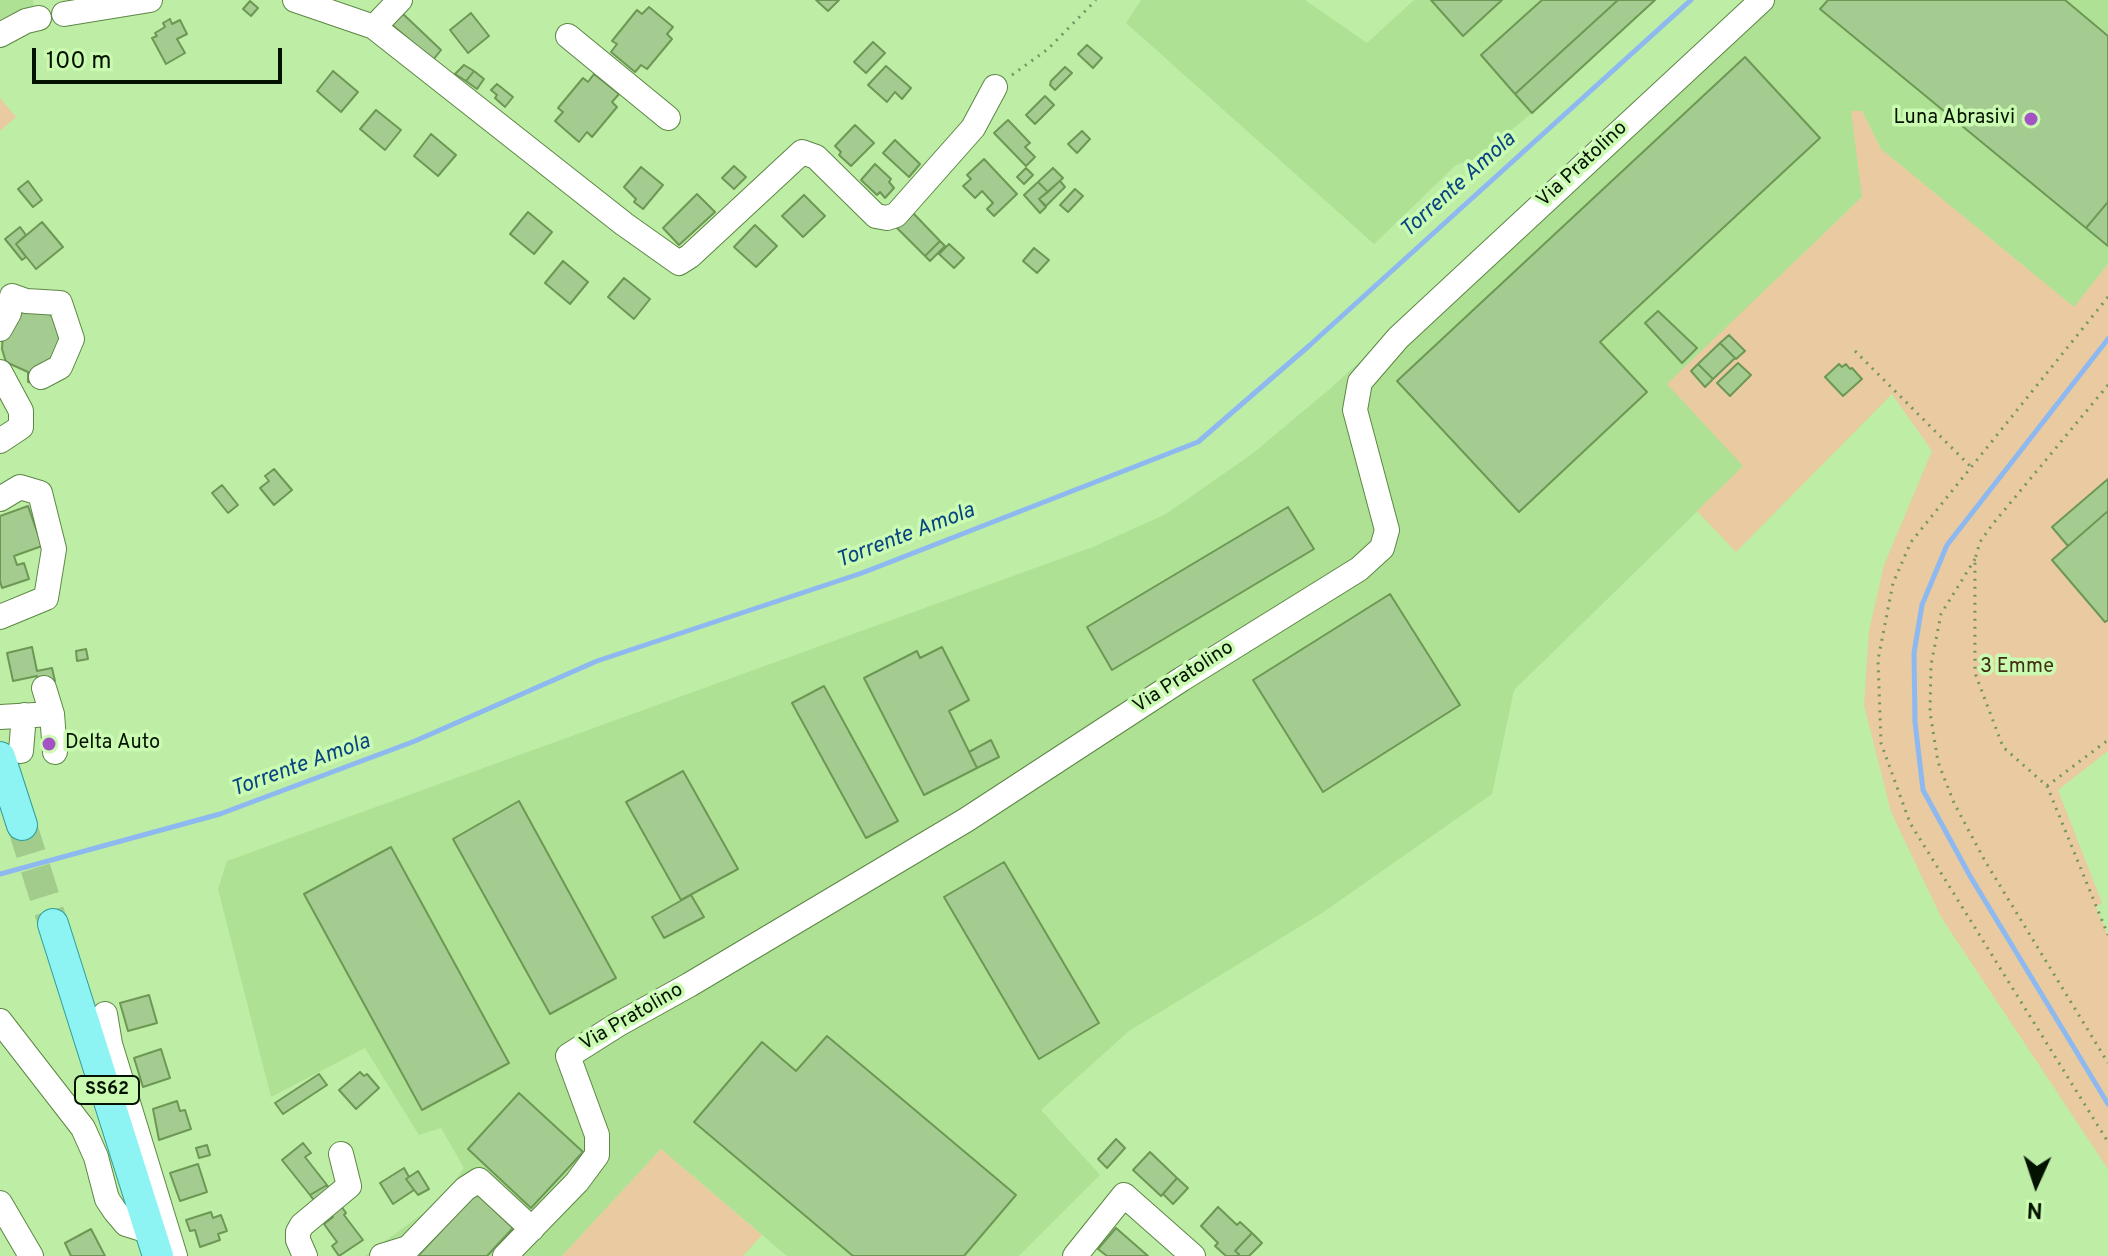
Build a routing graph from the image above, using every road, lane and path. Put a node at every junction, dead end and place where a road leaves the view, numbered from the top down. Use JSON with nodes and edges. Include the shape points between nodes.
{"nodes":[{"id":1,"x":150,"y":0,"type":"edge"},
{"id":2,"x":295,"y":0,"type":"edge"},
{"id":3,"x":400,"y":0,"type":"edge"},
{"id":4,"x":1096,"y":0,"type":"edge"},
{"id":5,"x":1762,"y":0,"type":"edge"},
{"id":6,"x":74,"y":9,"type":"edge"},
{"id":7,"x":31,"y":13,"type":"edge"},
{"id":8,"x":374,"y":27,"type":"junction"},
{"id":9,"x":0,"y":35,"type":"edge"},
{"id":10,"x":568,"y":36,"type":"dead end"},
{"id":11,"x":995,"y":87,"type":"joint"},
{"id":12,"x":668,"y":118,"type":"dead end"},
{"id":13,"x":4,"y":294,"type":"edge"},
{"id":14,"x":2108,"y":297,"type":"edge"},
{"id":15,"x":0,"y":329,"type":"edge"},
{"id":16,"x":1855,"y":351,"type":"dead end"},
{"id":17,"x":0,"y":372,"type":"edge"},
{"id":18,"x":41,"y":377,"type":"dead end"},
{"id":19,"x":2108,"y":385,"type":"edge"},
{"id":20,"x":0,"y":441,"type":"edge"},
{"id":21,"x":1971,"y":467,"type":"junction"},
{"id":22,"x":0,"y":499,"type":"edge"},
{"id":23,"x":1975,"y":559,"type":"junction"},
{"id":24,"x":0,"y":617,"type":"edge"},
{"id":25,"x":44,"y":688,"type":"dead end"},
{"id":26,"x":52,"y":714,"type":"junction"},
{"id":27,"x":12,"y":716,"type":"edge"},
{"id":28,"x":2108,"y":740,"type":"edge"},
{"id":29,"x":55,"y":752,"type":"dead end"},
{"id":30,"x":11,"y":754,"type":"edge"},
{"id":31,"x":2047,"y":786,"type":"junction"},
{"id":32,"x":22,"y":825,"type":"tunnel mouth"},
{"id":33,"x":53,"y":924,"type":"tunnel mouth"},
{"id":34,"x":2108,"y":935,"type":"edge"},
{"id":35,"x":105,"y":1014,"type":"dead end"},
{"id":36,"x":0,"y":1021,"type":"edge"},
{"id":37,"x":2108,"y":1063,"type":"edge"},
{"id":38,"x":2108,"y":1142,"type":"edge"},
{"id":39,"x":341,"y":1154,"type":"dead end"},
{"id":40,"x":0,"y":1203,"type":"edge"},
{"id":41,"x":532,"y":1229,"type":"junction"},
{"id":42,"x":155,"y":1244,"type":"edge"},
{"id":43,"x":31,"y":1256,"type":"edge"},
{"id":44,"x":175,"y":1256,"type":"edge"},
{"id":45,"x":305,"y":1256,"type":"edge"},
{"id":46,"x":382,"y":1256,"type":"edge"},
{"id":47,"x":505,"y":1256,"type":"edge"},
{"id":48,"x":1075,"y":1256,"type":"edge"},
{"id":49,"x":1193,"y":1256,"type":"edge"}],
"edges":[{"from":1,"to":6,"type":"street"},
{"from":2,"to":8,"type":"street"},
{"from":3,"to":8,"type":"street"},
{"from":4,"to":11,"type":"path","via":[[1048,49]]},
{"from":5,"to":41,"type":"street","name":"Via Pratolino","via":[[1398,338],[1360,382],[1355,410],[1387,530],[1382,548],[1359,569],[966,820],[568,1056],[597,1135],[597,1155]]},
{"from":7,"to":9,"type":"street"},
{"from":8,"to":11,"type":"street","via":[[679,263],[802,152],[816,157],[876,216],[896,215],[973,128]]},
{"from":10,"to":12,"type":"street"},
{"from":13,"to":15,"type":"street","via":[[9,313]]},
{"from":13,"to":18,"type":"street","via":[[60,303],[72,339],[60,367]]},
{"from":14,"to":21,"type":"path"},
{"from":16,"to":21,"type":"path"},
{"from":17,"to":20,"type":"street","via":[[21,411],[21,427]]},
{"from":19,"to":23,"type":"path","via":[[1992,525]]},
{"from":21,"to":38,"type":"path","via":[[1911,542],[1893,583],[1878,660],[1881,743],[1910,823]]},
{"from":22,"to":24,"type":"street","via":[[20,487],[40,493],[54,549],[46,598]]},
{"from":23,"to":31,"type":"path","via":[[1975,673],[2003,747]]},
{"from":23,"to":37,"type":"path","via":[[1941,614],[1931,665],[1930,712],[1938,762],[1985,861]]},
{"from":25,"to":26,"type":"street"},
{"from":26,"to":27,"type":"street"},
{"from":26,"to":29,"type":"street"},
{"from":27,"to":30,"type":"street"},
{"from":28,"to":31,"type":"path"},
{"from":30,"to":32,"type":"main road"},
{"from":31,"to":34,"type":"path"},
{"from":33,"to":42,"type":"main road","number":"SS62"},
{"from":35,"to":44,"type":"street"},
{"from":36,"to":42,"type":"street","via":[[83,1128],[115,1211]]},
{"from":39,"to":45,"type":"street","via":[[349,1186],[302,1225],[298,1240]]},
{"from":40,"to":43,"type":"street"},
{"from":41,"to":46,"type":"street","via":[[479,1180],[408,1248]]},
{"from":41,"to":47,"type":"street","name":"Via Pratolino"},
{"from":48,"to":49,"type":"street","via":[[1124,1195]]}]}
